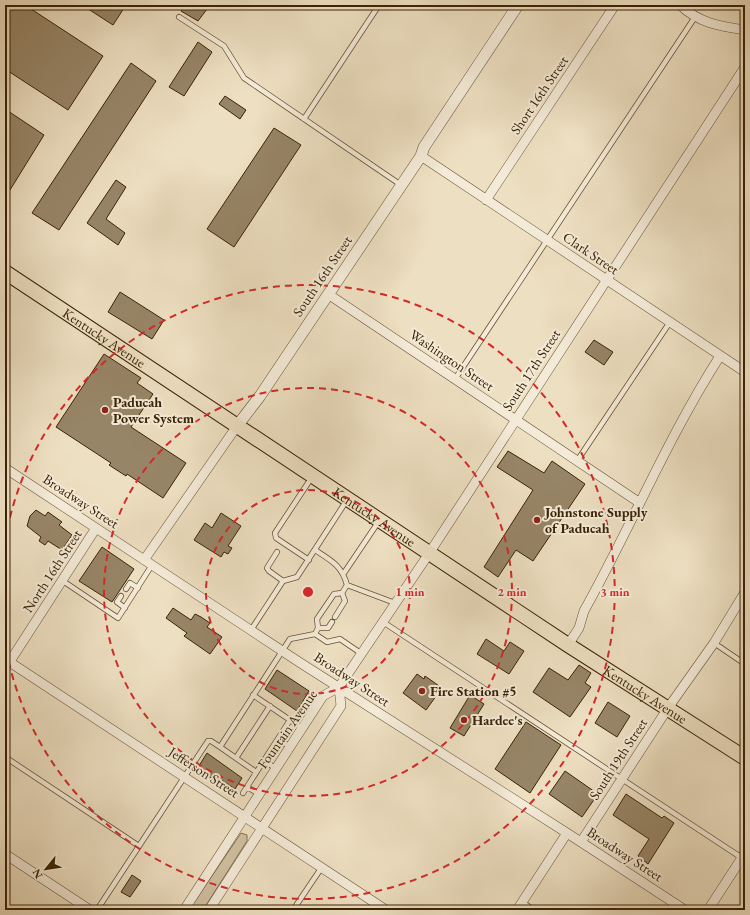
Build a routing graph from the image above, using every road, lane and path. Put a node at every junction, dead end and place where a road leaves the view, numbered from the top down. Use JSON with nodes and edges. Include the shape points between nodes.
{"nodes":[{"id":1,"x":379,"y":5,"type":"edge"},
{"id":2,"x":518,"y":5,"type":"edge"},
{"id":3,"x":615,"y":5,"type":"edge"},
{"id":4,"x":680,"y":5,"type":"edge"},
{"id":5,"x":695,"y":16,"type":"junction"},
{"id":6,"x":179,"y":17,"type":"dead end"},
{"id":7,"x":745,"y":30,"type":"edge"},
{"id":8,"x":745,"y":67,"type":"edge"},
{"id":9,"x":304,"y":119,"type":"junction"},
{"id":10,"x":421,"y":156,"type":"junction"},
{"id":11,"x":401,"y":185,"type":"junction"},
{"id":12,"x":486,"y":200,"type":"junction"},
{"id":13,"x":547,"y":240,"type":"junction"},
{"id":14,"x":5,"y":272,"type":"edge"},
{"id":15,"x":607,"y":280,"type":"junction"},
{"id":16,"x":328,"y":294,"type":"junction"},
{"id":17,"x":670,"y":322,"type":"junction"},
{"id":18,"x":720,"y":356,"type":"junction"},
{"id":19,"x":745,"y":372,"type":"edge"},
{"id":20,"x":455,"y":379,"type":"junction"},
{"id":21,"x":515,"y":420,"type":"junction"},
{"id":22,"x":237,"y":426,"type":"junction"},
{"id":23,"x":578,"y":461,"type":"junction"},
{"id":24,"x":5,"y":468,"type":"edge"},
{"id":25,"x":313,"y":476,"type":"junction"},
{"id":26,"x":348,"y":499,"type":"junction"},
{"id":27,"x":640,"y":503,"type":"junction"},
{"id":28,"x":380,"y":519,"type":"junction"},
{"id":29,"x":96,"y":528,"type":"junction"},
{"id":30,"x":315,"y":550,"type":"junction"},
{"id":31,"x":277,"y":552,"type":"dead end"},
{"id":32,"x":430,"y":552,"type":"junction"},
{"id":33,"x":144,"y":560,"type":"junction"},
{"id":34,"x":309,"y":560,"type":"junction"},
{"id":35,"x":152,"y":565,"type":"junction"},
{"id":36,"x":344,"y":573,"type":"junction"},
{"id":37,"x":63,"y":581,"type":"junction"},
{"id":38,"x":282,"y":581,"type":"junction"},
{"id":39,"x":347,"y":585,"type":"junction"},
{"id":40,"x":138,"y":588,"type":"junction"},
{"id":41,"x":126,"y":589,"type":"dead end"},
{"id":42,"x":745,"y":592,"type":"edge"},
{"id":43,"x":342,"y":593,"type":"junction"},
{"id":44,"x":121,"y":596,"type":"dead end"},
{"id":45,"x":395,"y":603,"type":"junction"},
{"id":46,"x":125,"y":608,"type":"junction"},
{"id":47,"x":336,"y":617,"type":"dead end"},
{"id":48,"x":332,"y":622,"type":"dead end"},
{"id":49,"x":383,"y":622,"type":"junction"},
{"id":50,"x":318,"y":628,"type":"junction"},
{"id":51,"x":251,"y":630,"type":"junction"},
{"id":52,"x":314,"y":634,"type":"junction"},
{"id":53,"x":714,"y":643,"type":"junction"},
{"id":54,"x":568,"y":645,"type":"junction"},
{"id":55,"x":282,"y":650,"type":"junction"},
{"id":56,"x":362,"y":654,"type":"junction"},
{"id":57,"x":7,"y":663,"type":"edge"},
{"id":58,"x":745,"y":664,"type":"edge"},
{"id":59,"x":340,"y":687,"type":"junction"},
{"id":60,"x":253,"y":695,"type":"junction"},
{"id":61,"x":270,"y":706,"type":"junction"},
{"id":62,"x":668,"y":708,"type":"junction"},
{"id":63,"x":290,"y":720,"type":"junction"},
{"id":64,"x":302,"y":728,"type":"junction"},
{"id":65,"x":278,"y":739,"type":"junction"},
{"id":66,"x":220,"y":747,"type":"junction"},
{"id":67,"x":290,"y":747,"type":"junction"},
{"id":68,"x":5,"y":757,"type":"edge"},
{"id":69,"x":236,"y":758,"type":"junction"},
{"id":70,"x":745,"y":758,"type":"edge"},
{"id":71,"x":264,"y":760,"type":"junction"},
{"id":72,"x":276,"y":768,"type":"junction"},
{"id":73,"x":256,"y":772,"type":"junction"},
{"id":74,"x":184,"y":776,"type":"junction"},
{"id":75,"x":623,"y":779,"type":"junction"},
{"id":76,"x":247,"y":787,"type":"junction"},
{"id":77,"x":243,"y":793,"type":"dead end"},
{"id":78,"x":259,"y":794,"type":"junction"},
{"id":79,"x":245,"y":816,"type":"junction"},
{"id":80,"x":263,"y":828,"type":"junction"},
{"id":81,"x":567,"y":832,"type":"junction"},
{"id":82,"x":581,"y":842,"type":"junction"},
{"id":83,"x":139,"y":846,"type":"junction"},
{"id":84,"x":5,"y":854,"type":"edge"},
{"id":85,"x":744,"y":857,"type":"edge"},
{"id":86,"x":322,"y":867,"type":"junction"},
{"id":87,"x":520,"y":906,"type":"edge"},
{"id":88,"x":90,"y":910,"type":"edge"},
{"id":89,"x":97,"y":910,"type":"edge"},
{"id":90,"x":184,"y":910,"type":"edge"},
{"id":91,"x":209,"y":910,"type":"edge"},
{"id":92,"x":293,"y":910,"type":"edge"},
{"id":93,"x":386,"y":910,"type":"edge"},
{"id":94,"x":534,"y":910,"type":"edge"},
{"id":95,"x":685,"y":910,"type":"edge"},
{"id":96,"x":708,"y":910,"type":"edge"}],
"edges":[{"from":1,"to":9,"type":"lane"},
{"from":2,"to":10,"type":"street","name":"South 16th Street"},
{"from":3,"to":12,"type":"street","name":"Short 16th Street"},
{"from":4,"to":5,"type":"street"},
{"from":5,"to":7,"type":"street","via":[[717,25]]},
{"from":5,"to":13,"type":"lane"},
{"from":6,"to":9,"type":"lane","via":[[224,46],[244,78]]},
{"from":8,"to":15,"type":"street","name":"South 17th Street"},
{"from":9,"to":11,"type":"lane"},
{"from":10,"to":11,"type":"street","name":"South 16th Street"},
{"from":10,"to":12,"type":"street","name":"Clark Street"},
{"from":11,"to":16,"type":"street","name":"South 16th Street"},
{"from":12,"to":13,"type":"street","name":"Clark Street"},
{"from":13,"to":15,"type":"street","name":"Clark Street"},
{"from":13,"to":20,"type":"lane"},
{"from":14,"to":22,"type":"main road","name":"Kentucky Avenue"},
{"from":15,"to":17,"type":"street","name":"Clark Street"},
{"from":15,"to":21,"type":"street","name":"South 17th Street"},
{"from":16,"to":20,"type":"street","name":"Washington Street"},
{"from":16,"to":22,"type":"street","name":"South 16th Street"},
{"from":17,"to":18,"type":"street","name":"Clark Street"},
{"from":17,"to":23,"type":"lane"},
{"from":18,"to":19,"type":"street","name":"Clark Street"},
{"from":18,"to":27,"type":"street","via":[[698,391]]},
{"from":20,"to":21,"type":"street","name":"Washington Street"},
{"from":21,"to":23,"type":"street","name":"Washington Street"},
{"from":21,"to":32,"type":"street","name":"South 17th Street"},
{"from":22,"to":25,"type":"main road","name":"Kentucky Avenue"},
{"from":22,"to":33,"type":"street","name":"South 16th Street"},
{"from":23,"to":27,"type":"street","name":"Washington Street"},
{"from":24,"to":29,"type":"street","name":"Broadway Street"},
{"from":25,"to":26,"type":"main road","name":"Kentucky Avenue"},
{"from":25,"to":34,"type":"lane","via":[[275,533],[276,538]]},
{"from":26,"to":28,"type":"main road","name":"Kentucky Avenue"},
{"from":26,"to":30,"type":"lane"},
{"from":27,"to":54,"type":"street","via":[[584,611],[579,628]]},
{"from":28,"to":32,"type":"main road","name":"Kentucky Avenue"},
{"from":28,"to":36,"type":"lane"},
{"from":29,"to":33,"type":"street","name":"Broadway Street"},
{"from":29,"to":37,"type":"street","name":"North 16th Street"},
{"from":30,"to":34,"type":"lane"},
{"from":30,"to":36,"type":"lane"},
{"from":31,"to":38,"type":"lane","via":[[267,568],[268,572]]},
{"from":32,"to":45,"type":"street","name":"South 17th Street"},
{"from":32,"to":54,"type":"main road","name":"Kentucky Avenue"},
{"from":33,"to":35,"type":"street","name":"Broadway Street"},
{"from":34,"to":38,"type":"lane","via":[[297,577]]},
{"from":35,"to":40,"type":"lane"},
{"from":35,"to":51,"type":"street","name":"Broadway Street"},
{"from":36,"to":39,"type":"lane"},
{"from":37,"to":46,"type":"lane","via":[[118,618]]},
{"from":37,"to":57,"type":"street","name":"North 16th Street"},
{"from":38,"to":51,"type":"lane"},
{"from":39,"to":43,"type":"lane"},
{"from":39,"to":45,"type":"lane"},
{"from":40,"to":41,"type":"lane","via":[[130,583]]},
{"from":40,"to":46,"type":"lane"},
{"from":42,"to":53,"type":"street","name":"South 19th Street"},
{"from":43,"to":47,"type":"lane","via":[[345,601]]},
{"from":43,"to":50,"type":"lane","via":[[334,594],[317,619]]},
{"from":44,"to":46,"type":"lane","via":[[117,602]]},
{"from":45,"to":49,"type":"street","name":"South 17th Street"},
{"from":48,"to":50,"type":"lane","via":[[328,628]]},
{"from":49,"to":56,"type":"street","name":"South 17th Street"},
{"from":49,"to":75,"type":"lane"},
{"from":50,"to":52,"type":"lane"},
{"from":51,"to":55,"type":"street","name":"Broadway Street"},
{"from":52,"to":55,"type":"lane","via":[[290,639]]},
{"from":52,"to":56,"type":"lane","via":[[327,642],[340,639]]},
{"from":53,"to":58,"type":"lane"},
{"from":53,"to":62,"type":"street","name":"South 19th Street"},
{"from":54,"to":62,"type":"main road","name":"Kentucky Avenue"},
{"from":55,"to":59,"type":"street","name":"Broadway Street"},
{"from":55,"to":60,"type":"lane"},
{"from":56,"to":59,"type":"street","name":"South 17th Street"},
{"from":57,"to":74,"type":"street","name":"Jefferson Street"},
{"from":59,"to":64,"type":"street","name":"Fountain Avenue","via":[[323,696]]},
{"from":59,"to":80,"type":"street","name":"Fountain Avenue","via":[[341,706]]},
{"from":59,"to":81,"type":"street","name":"Broadway Street"},
{"from":60,"to":61,"type":"lane"},
{"from":60,"to":66,"type":"lane"},
{"from":61,"to":63,"type":"lane"},
{"from":61,"to":69,"type":"lane"},
{"from":62,"to":70,"type":"main road","name":"Kentucky Avenue"},
{"from":62,"to":75,"type":"street","name":"South 19th Street"},
{"from":63,"to":64,"type":"lane"},
{"from":63,"to":65,"type":"lane"},
{"from":64,"to":67,"type":"street","name":"Fountain Avenue"},
{"from":65,"to":67,"type":"lane"},
{"from":65,"to":71,"type":"lane"},
{"from":66,"to":69,"type":"lane"},
{"from":66,"to":74,"type":"lane","via":[[208,741]]},
{"from":67,"to":72,"type":"street","name":"Fountain Avenue"},
{"from":68,"to":83,"type":"lane"},
{"from":69,"to":73,"type":"lane"},
{"from":71,"to":72,"type":"lane"},
{"from":71,"to":73,"type":"lane"},
{"from":72,"to":78,"type":"street","name":"Fountain Avenue"},
{"from":73,"to":76,"type":"lane"},
{"from":74,"to":79,"type":"street","name":"Jefferson Street"},
{"from":74,"to":83,"type":"lane"},
{"from":75,"to":82,"type":"street","name":"South 19th Street"},
{"from":75,"to":85,"type":"lane"},
{"from":76,"to":77,"type":"lane"},
{"from":76,"to":78,"type":"lane"},
{"from":78,"to":79,"type":"street","name":"Fountain Avenue"},
{"from":79,"to":80,"type":"street","name":"Jefferson Street"},
{"from":79,"to":90,"type":"street","name":"Fountain Avenue"},
{"from":80,"to":86,"type":"street","name":"Jefferson Street"},
{"from":80,"to":91,"type":"street","name":"Fountain Avenue"},
{"from":81,"to":82,"type":"street","name":"Broadway Street"},
{"from":81,"to":87,"type":"street"},
{"from":82,"to":95,"type":"street","name":"Broadway Street"},
{"from":83,"to":89,"type":"lane"},
{"from":84,"to":88,"type":"street"},
{"from":85,"to":96,"type":"street"},
{"from":86,"to":92,"type":"lane"},
{"from":86,"to":93,"type":"street","name":"Jefferson Street"},
{"from":87,"to":94,"type":"lane"}]}
